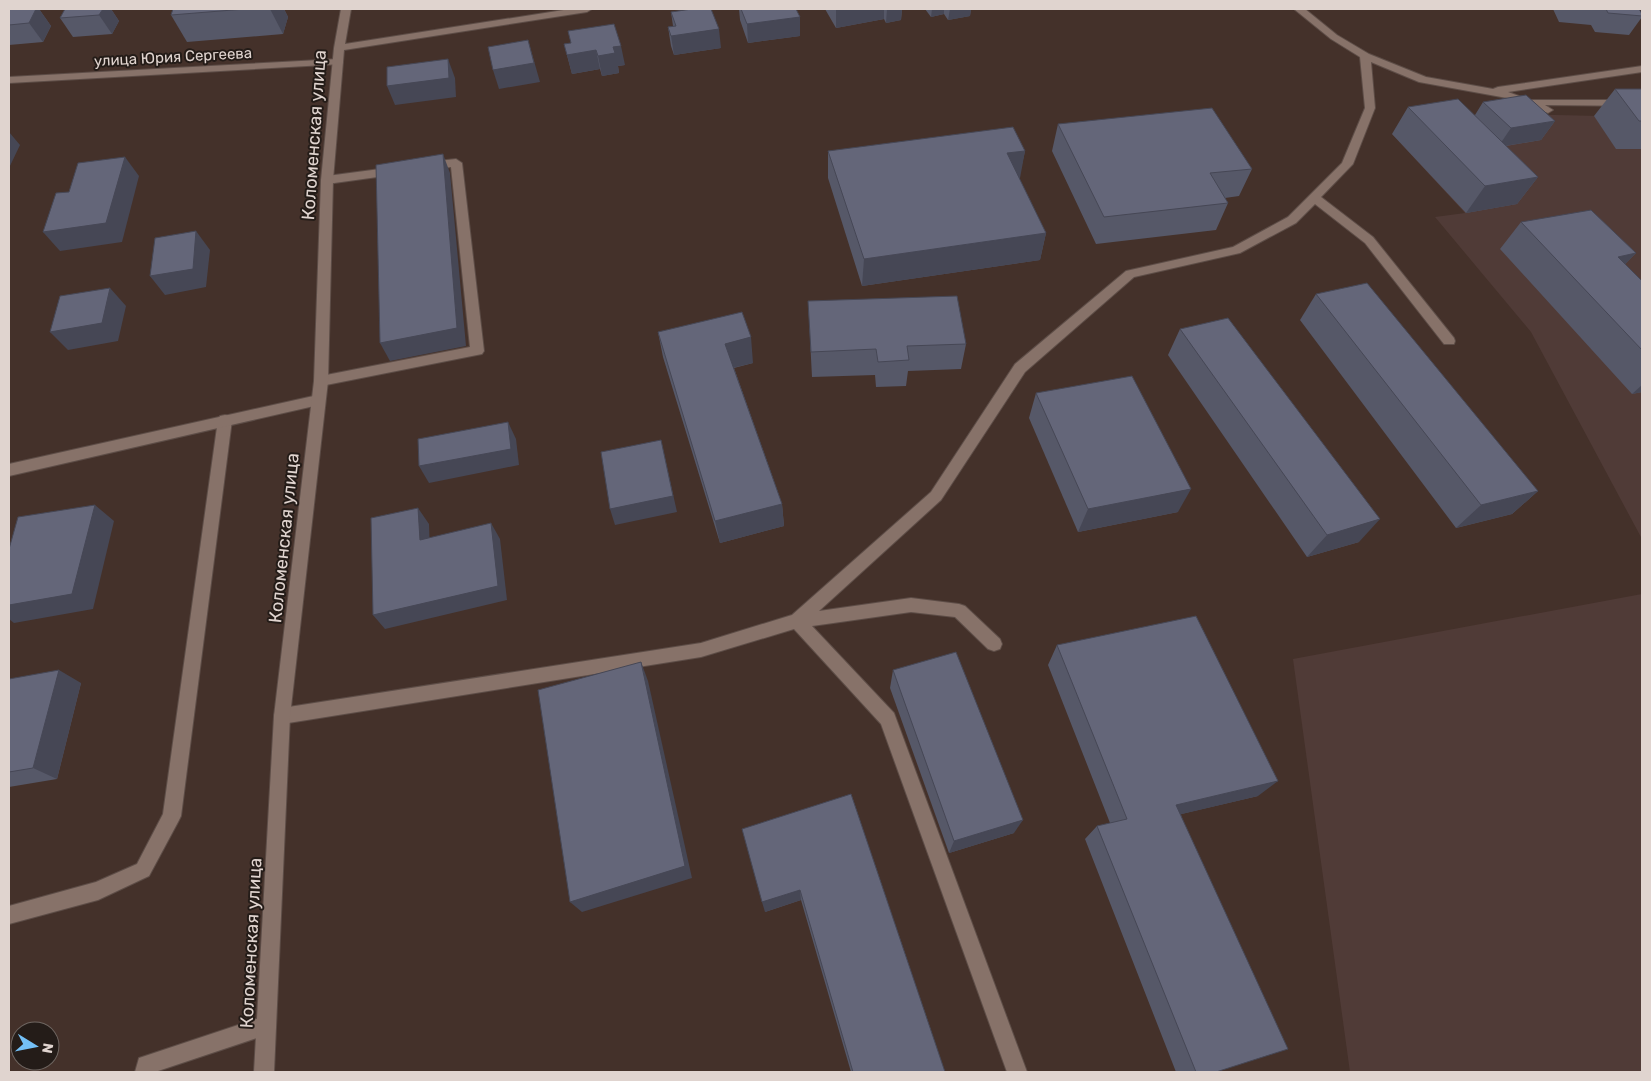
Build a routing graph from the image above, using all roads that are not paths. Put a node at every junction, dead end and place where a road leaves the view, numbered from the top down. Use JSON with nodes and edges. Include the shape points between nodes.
{"nodes":[{"id":1,"x":346,"y":9,"type":"edge"},
{"id":2,"x":587,"y":9,"type":"edge"},
{"id":3,"x":1299,"y":9,"type":"edge"},
{"id":4,"x":339,"y":55,"type":"junction"},
{"id":5,"x":1365,"y":56,"type":"junction"},
{"id":6,"x":1642,"y":69,"type":"edge"},
{"id":7,"x":9,"y":80,"type":"edge"},
{"id":8,"x":1486,"y":91,"type":"junction"},
{"id":9,"x":1529,"y":102,"type":"junction"},
{"id":10,"x":1642,"y":103,"type":"edge"},
{"id":11,"x":1548,"y":110,"type":"dead end"},
{"id":12,"x":327,"y":180,"type":"junction"},
{"id":13,"x":1314,"y":197,"type":"junction"},
{"id":14,"x":1449,"y":341,"type":"dead end"},
{"id":15,"x":321,"y":381,"type":"junction"},
{"id":16,"x":318,"y":400,"type":"junction"},
{"id":17,"x":224,"y":420,"type":"junction"},
{"id":18,"x":9,"y":470,"type":"edge"},
{"id":19,"x":797,"y":621,"type":"junction"},
{"id":20,"x":994,"y":644,"type":"dead end"},
{"id":21,"x":282,"y":716,"type":"junction"},
{"id":22,"x":9,"y":915,"type":"edge"},
{"id":23,"x":265,"y":1026,"type":"junction"},
{"id":24,"x":145,"y":1072,"type":"edge"},
{"id":25,"x":264,"y":1072,"type":"edge"},
{"id":26,"x":1017,"y":1072,"type":"edge"}],
"edges":[{"from":1,"to":4,"type":"street","name":"Коломенская улица"},
{"from":2,"to":4,"type":"street","name":"улица Юрия Сергеева"},
{"from":3,"to":5,"type":"street","via":[[1334,37]]},
{"from":4,"to":7,"type":"street","name":"улица Юрия Сергеева"},
{"from":4,"to":12,"type":"street","name":"Коломенская улица"},
{"from":5,"to":8,"type":"street","via":[[1423,80]]},
{"from":5,"to":13,"type":"street","via":[[1370,108],[1347,164]]},
{"from":6,"to":8,"type":"street"},
{"from":8,"to":9,"type":"street"},
{"from":9,"to":10,"type":"street"},
{"from":9,"to":11,"type":"street"},
{"from":12,"to":15,"type":"street","name":"Коломенская улица"},
{"from":12,"to":15,"type":"street","via":[[456,162],[477,351]]},
{"from":13,"to":14,"type":"street","via":[[1369,240]]},
{"from":13,"to":19,"type":"street","via":[[1292,220],[1236,250],[1130,274],[1020,368],[936,496]]},
{"from":15,"to":16,"type":"street","name":"Коломенская улица"},
{"from":16,"to":17,"type":"street"},
{"from":16,"to":21,"type":"street","name":"Коломенская улица"},
{"from":17,"to":18,"type":"street"},
{"from":17,"to":22,"type":"street","via":[[172,816],[143,870],[98,891]]},
{"from":19,"to":20,"type":"street","via":[[911,605],[959,612]]},
{"from":19,"to":21,"type":"street","via":[[701,650]]},
{"from":19,"to":26,"type":"street","via":[[888,719]]},
{"from":21,"to":23,"type":"street","name":"Коломенская улица"},
{"from":23,"to":24,"type":"street","via":[[146,1065]]},
{"from":23,"to":25,"type":"street","name":"Коломенская улица"}]}
